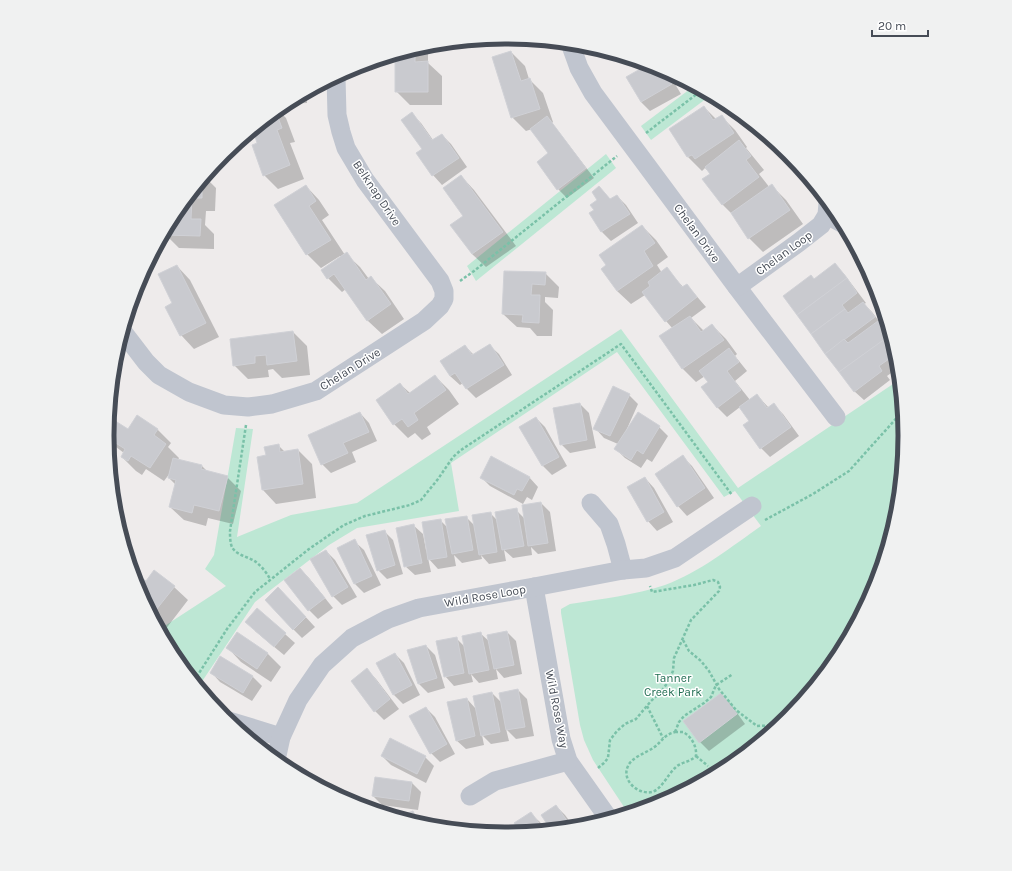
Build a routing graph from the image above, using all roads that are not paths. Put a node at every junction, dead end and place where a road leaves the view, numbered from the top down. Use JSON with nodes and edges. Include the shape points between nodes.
{"nodes":[{"id":1,"x":573,"y":50,"type":"edge"},
{"id":2,"x":336,"y":83,"type":"edge"},
{"id":3,"x":830,"y":216,"type":"edge"},
{"id":4,"x":737,"y":287,"type":"junction"},
{"id":5,"x":444,"y":295,"type":"joint"},
{"id":6,"x":127,"y":337,"type":"edge"},
{"id":7,"x":836,"y":416,"type":"dead end"},
{"id":8,"x":591,"y":503,"type":"dead end"},
{"id":9,"x":752,"y":506,"type":"dead end"},
{"id":10,"x":623,"y":570,"type":"junction"},
{"id":11,"x":534,"y":587,"type":"junction"},
{"id":12,"x":244,"y":726,"type":"edge"},
{"id":13,"x":281,"y":738,"type":"junction"},
{"id":14,"x":278,"y":753,"type":"edge"},
{"id":15,"x":568,"y":761,"type":"junction"},
{"id":16,"x":470,"y":796,"type":"dead end"},
{"id":17,"x":606,"y":814,"type":"edge"}],
"edges":[{"from":1,"to":4,"type":"street","name":"Chelan Drive","via":[[593,93]]},
{"from":2,"to":5,"type":"street","name":"Belknap Drive","via":[[337,115],[346,148],[365,180],[440,281]]},
{"from":3,"to":4,"type":"street","name":"Chelan Loop","via":[[798,243]]},
{"from":4,"to":7,"type":"street","name":"Chelan Drive"},
{"from":5,"to":6,"type":"street","name":"Chelan Drive","via":[[434,313],[412,330],[316,391],[272,404],[248,407],[224,405],[189,392],[159,376]]},
{"from":8,"to":10,"type":"street","via":[[610,524]]},
{"from":9,"to":10,"type":"street","name":"Wild Rose Loop","via":[[675,558],[646,568]]},
{"from":10,"to":11,"type":"street","name":"Wild Rose Loop"},
{"from":11,"to":13,"type":"street","name":"Wild Rose Loop","via":[[419,608],[388,619],[352,638],[322,665],[298,700]]},
{"from":11,"to":15,"type":"street","name":"Wild Rose Way","via":[[561,739]]},
{"from":12,"to":13,"type":"street"},
{"from":13,"to":14,"type":"street","name":"Wild Rose Loop"},
{"from":15,"to":16,"type":"street","via":[[495,781]]},
{"from":15,"to":17,"type":"street","name":"Wild Rose Way"}]}
